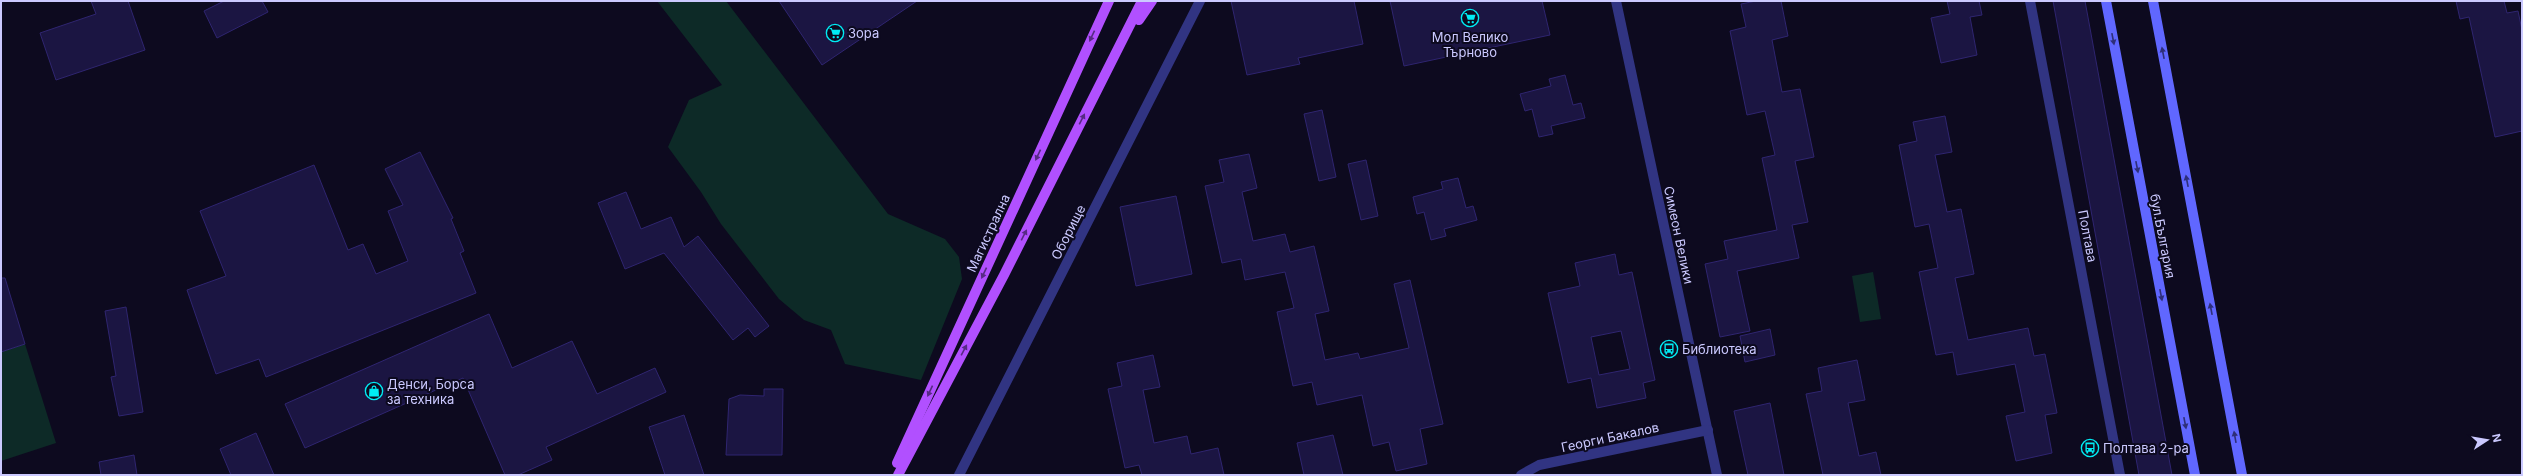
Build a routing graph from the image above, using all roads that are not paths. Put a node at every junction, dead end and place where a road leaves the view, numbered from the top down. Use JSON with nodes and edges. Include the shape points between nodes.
{"nodes":[{"id":1,"x":1109,"y":1,"type":"edge"},
{"id":2,"x":1142,"y":1,"type":"edge"},
{"id":3,"x":1152,"y":1,"type":"edge"},
{"id":4,"x":1200,"y":1,"type":"edge"},
{"id":5,"x":1616,"y":1,"type":"edge"},
{"id":6,"x":2030,"y":1,"type":"edge"},
{"id":7,"x":2106,"y":1,"type":"edge"},
{"id":8,"x":2153,"y":1,"type":"edge"},
{"id":9,"x":1110,"y":63,"type":"junction"},
{"id":10,"x":1708,"y":430,"type":"junction"},
{"id":11,"x":892,"y":475,"type":"edge"},
{"id":12,"x":898,"y":475,"type":"edge"},
{"id":13,"x":959,"y":475,"type":"edge"},
{"id":14,"x":1521,"y":475,"type":"edge"},
{"id":15,"x":1717,"y":475,"type":"edge"},
{"id":16,"x":2120,"y":475,"type":"edge"},
{"id":17,"x":2195,"y":475,"type":"edge"},
{"id":18,"x":2242,"y":475,"type":"edge"}],
"edges":[{"from":1,"to":11,"type":"main road","name":"Магистрална","one_way":true},
{"from":2,"to":9,"type":"main road"},
{"from":3,"to":9,"type":"main road"},
{"from":4,"to":13,"type":"street","name":"Оборище"},
{"from":5,"to":10,"type":"street","name":"Симеон Велики"},
{"from":6,"to":16,"type":"street","name":"Полтава"},
{"from":7,"to":17,"type":"main road","name":"бул.България","one_way":true},
{"from":18,"to":8,"type":"main road","one_way":true},
{"from":12,"to":9,"type":"main road","one_way":true,"via":[[1004,275]]},
{"from":10,"to":14,"type":"street","name":"Георги Бакалов","via":[[1539,465]]},
{"from":10,"to":15,"type":"street","name":"Симеон Велики"}]}
